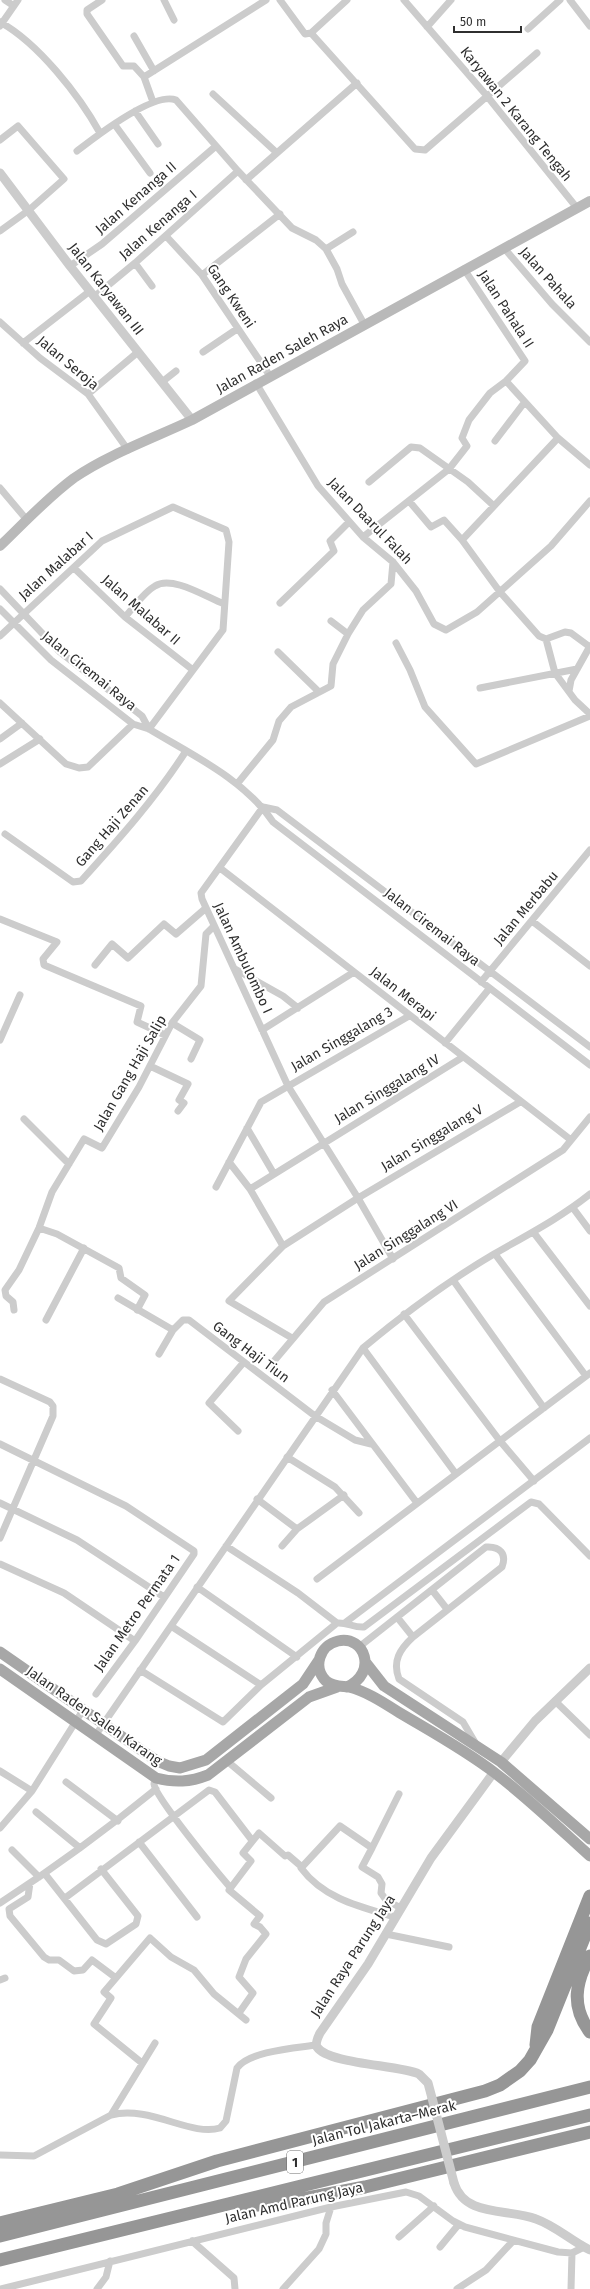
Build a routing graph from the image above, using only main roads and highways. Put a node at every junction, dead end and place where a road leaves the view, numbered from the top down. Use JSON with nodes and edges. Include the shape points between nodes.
{"nodes":[{"id":1,"x":589,"y":202,"type":"edge"},
{"id":2,"x":0,"y":546,"type":"edge"},
{"id":3,"x":0,"y":1652,"type":"edge"},
{"id":4,"x":319,"y":1660,"type":"junction"},
{"id":5,"x":366,"y":1663,"type":"junction"},
{"id":6,"x":0,"y":1669,"type":"edge"},
{"id":7,"x":342,"y":1687,"type":"junction"},
{"id":8,"x":590,"y":1839,"type":"edge"},
{"id":9,"x":590,"y":1856,"type":"edge"},
{"id":10,"x":590,"y":1896,"type":"edge"},
{"id":11,"x":590,"y":1923,"type":"edge"},
{"id":12,"x":590,"y":1956,"type":"edge"},
{"id":13,"x":590,"y":2032,"type":"edge"},
{"id":14,"x":536,"y":2047,"type":"junction"},
{"id":15,"x":590,"y":2087,"type":"edge"},
{"id":16,"x":590,"y":2115,"type":"edge"},
{"id":17,"x":590,"y":2132,"type":"edge"},
{"id":18,"x":568,"y":2137,"type":"junction"},
{"id":19,"x":419,"y":2159,"type":"junction"},
{"id":20,"x":202,"y":2209,"type":"junction"},
{"id":21,"x":0,"y":2223,"type":"edge"},
{"id":22,"x":0,"y":2236,"type":"edge"},
{"id":23,"x":0,"y":2260,"type":"edge"}],
"edges":[{"from":1,"to":2,"type":"main road","name":"Jalan Raden Saleh Raya","via":[[192,420],[76,477]]},
{"from":3,"to":4,"type":"main road","name":"Jalan Raden Saleh Karang","via":[[103,1724],[169,1766],[180,1768],[206,1760],[303,1684]]},
{"from":4,"to":5,"type":"main road","via":[[330,1644],[340,1641],[350,1642],[359,1647]]},
{"from":4,"to":7,"type":"main road","via":[[320,1672],[327,1681]]},
{"from":5,"to":7,"type":"main road","via":[[357,1682]]},
{"from":5,"to":8,"type":"main road","via":[[384,1686],[501,1762]]},
{"from":6,"to":7,"type":"main road","name":"Jalan Raden Saleh Karang","via":[[95,1736],[156,1784],[192,1781],[208,1774],[309,1697]]},
{"from":7,"to":9,"type":"main road","via":[[370,1695],[494,1772]]},
{"from":10,"to":14,"type":"highway","via":[[538,2027]]},
{"from":11,"to":14,"type":"highway","via":[[547,2030]]},
{"from":12,"to":13,"type":"highway","via":[[578,1983],[577,1994],[579,2015]]},
{"from":14,"to":21,"type":"highway","via":[[530,2060],[520,2071],[500,2085],[485,2091],[217,2161],[118,2194]]},
{"from":15,"to":22,"type":"highway","name":"Jalan Tol Jakarta–Merak","number":"1"},
{"from":16,"to":19,"type":"highway","number":"1"},
{"from":17,"to":18,"type":"highway"},
{"from":18,"to":19,"type":"highway"},
{"from":18,"to":20,"type":"highway","via":[[365,2187],[276,2204]]},
{"from":19,"to":20,"type":"highway","number":"1"},
{"from":20,"to":23,"type":"highway","number":"1"}]}
